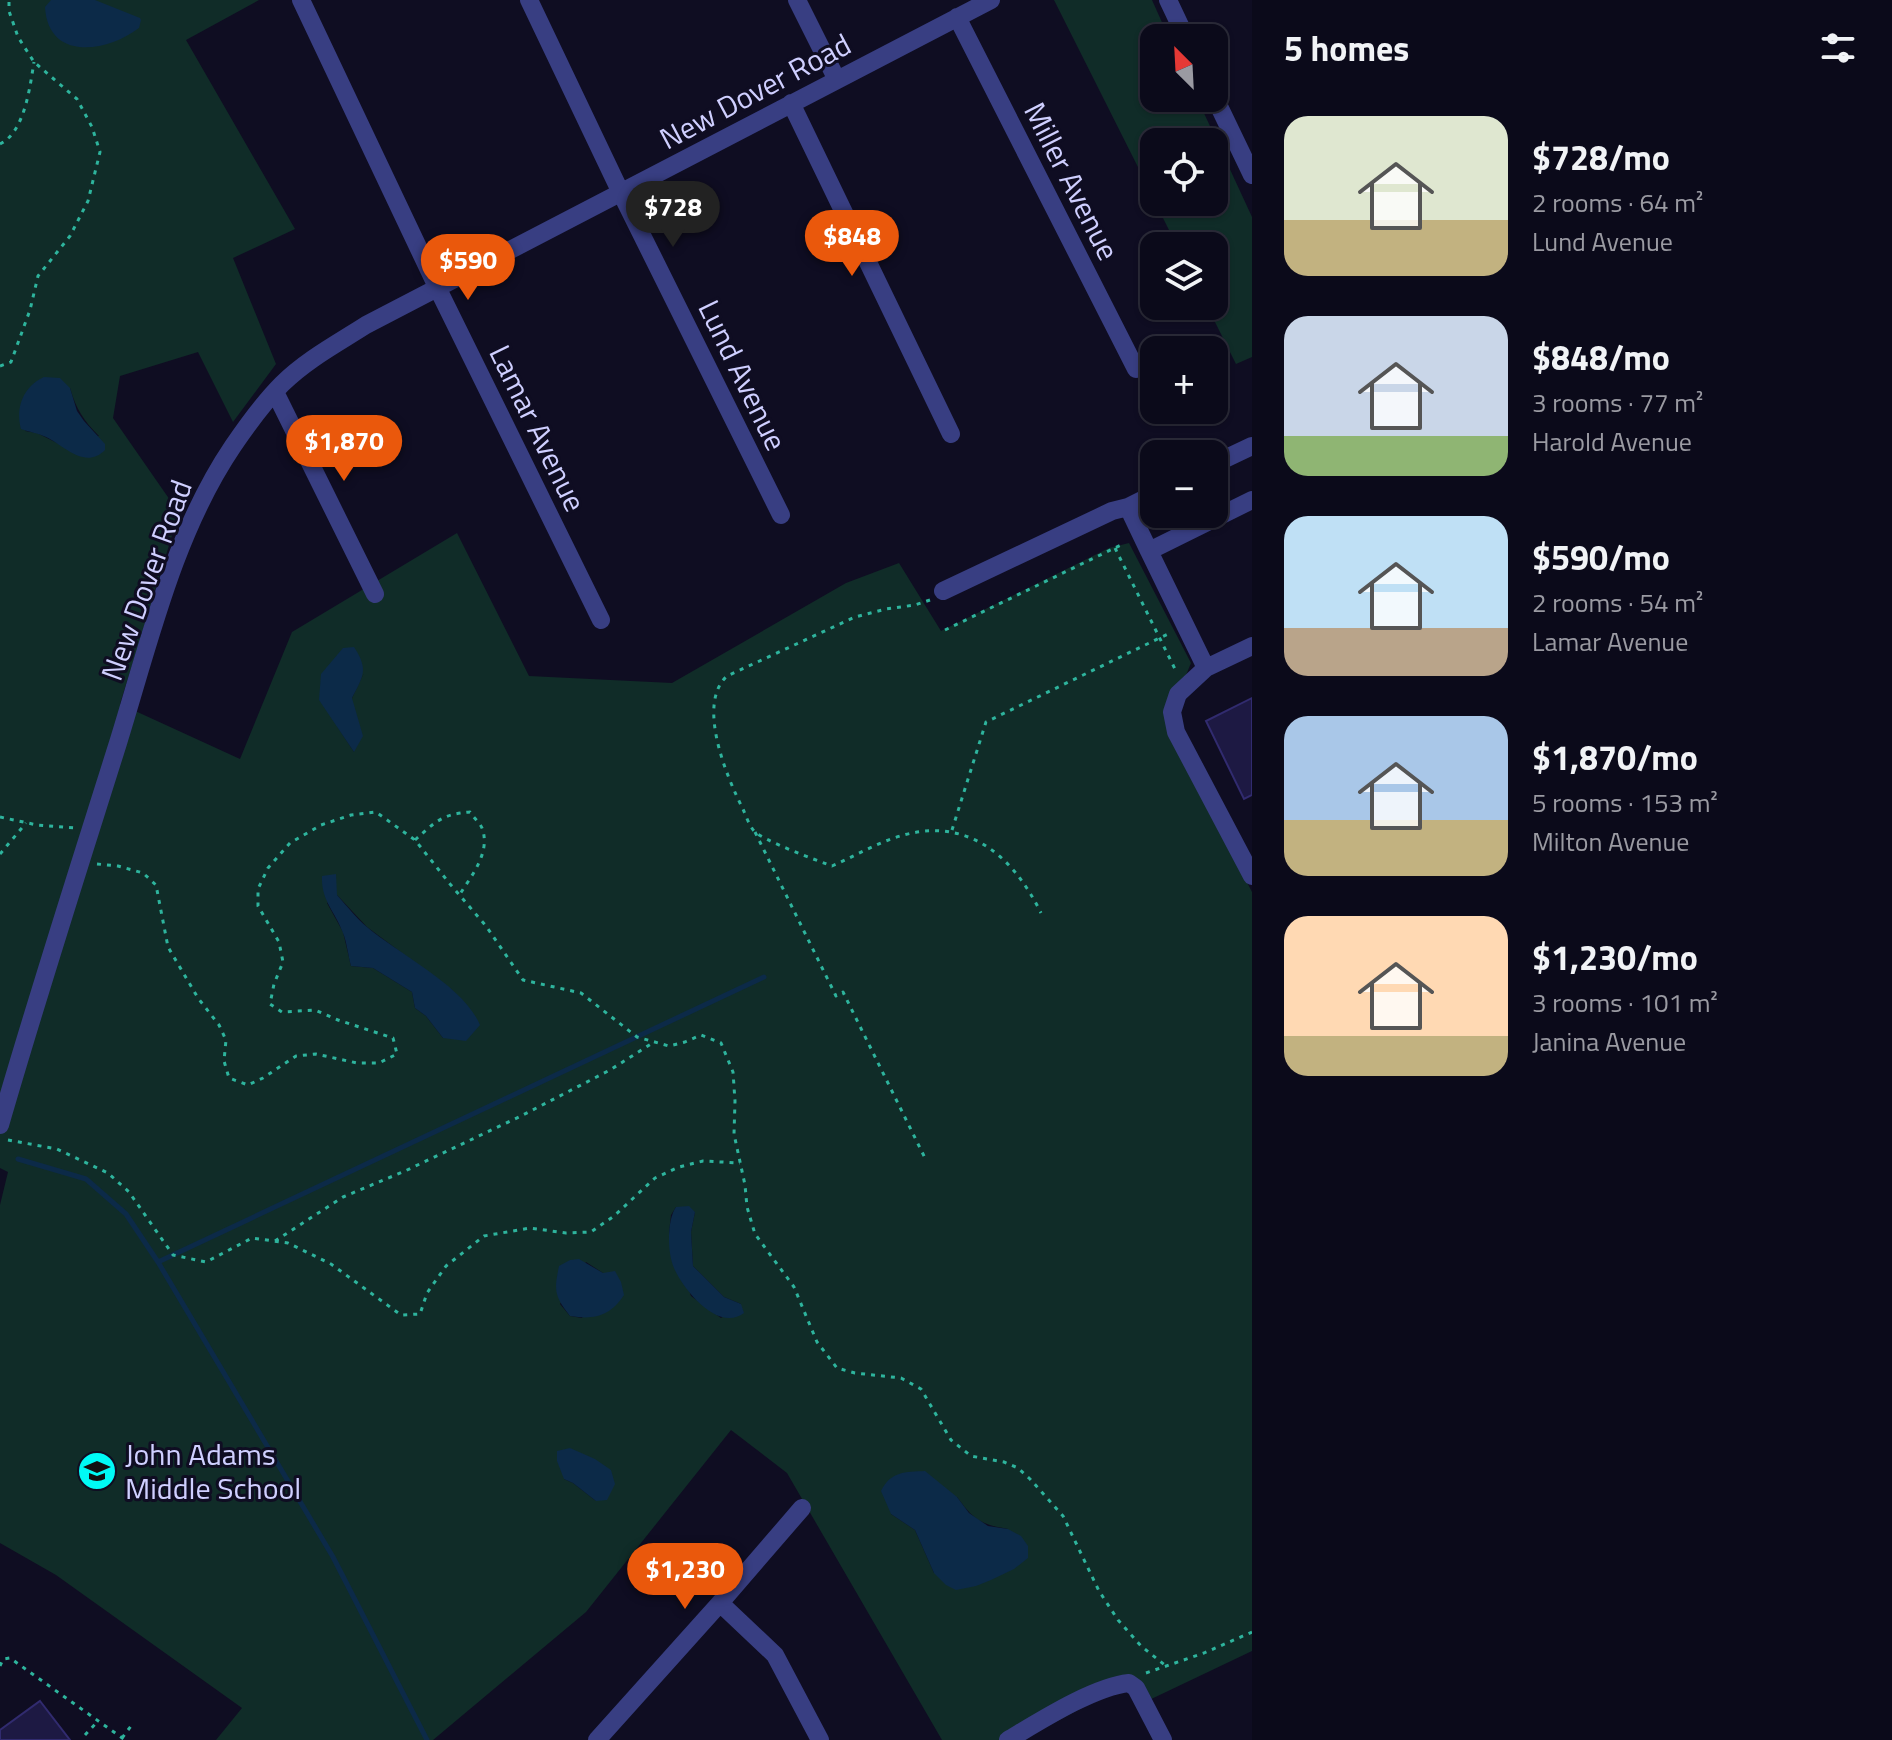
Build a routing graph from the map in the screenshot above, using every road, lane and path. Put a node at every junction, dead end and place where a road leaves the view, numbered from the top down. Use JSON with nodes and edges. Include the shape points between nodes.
{"nodes":[{"id":1,"x":9,"y":0,"type":"edge"},
{"id":2,"x":301,"y":0,"type":"edge"},
{"id":3,"x":529,"y":0,"type":"edge"},
{"id":4,"x":797,"y":0,"type":"edge"},
{"id":5,"x":991,"y":0,"type":"edge"},
{"id":6,"x":1168,"y":0,"type":"edge"},
{"id":7,"x":957,"y":17,"type":"junction"},
{"id":8,"x":1179,"y":24,"type":"edge"},
{"id":9,"x":34,"y":62,"type":"junction"},
{"id":10,"x":837,"y":80,"type":"junction"},
{"id":11,"x":791,"y":103,"type":"junction"},
{"id":12,"x":1222,"y":112,"type":"edge"},
{"id":13,"x":0,"y":144,"type":"edge"},
{"id":14,"x":1252,"y":175,"type":"edge"},
{"id":15,"x":621,"y":193,"type":"junction"},
{"id":16,"x":437,"y":287,"type":"junction"},
{"id":17,"x":0,"y":366,"type":"edge"},
{"id":18,"x":1136,"y":369,"type":"dead end"},
{"id":19,"x":275,"y":392,"type":"junction"},
{"id":20,"x":951,"y":434,"type":"dead end"},
{"id":21,"x":1252,"y":446,"type":"edge"},
{"id":22,"x":1228,"y":457,"type":"edge"},
{"id":23,"x":1252,"y":500,"type":"edge"},
{"id":24,"x":1140,"y":501,"type":"edge"},
{"id":25,"x":1128,"y":507,"type":"junction"},
{"id":26,"x":781,"y":515,"type":"dead end"},
{"id":27,"x":1125,"y":543,"type":"dead end"},
{"id":28,"x":1115,"y":548,"type":"junction"},
{"id":29,"x":1149,"y":551,"type":"junction"},
{"id":30,"x":375,"y":594,"type":"dead end"},
{"id":31,"x":936,"y":595,"type":"joint"},
{"id":32,"x":601,"y":620,"type":"dead end"},
{"id":33,"x":945,"y":630,"type":"dead end"},
{"id":34,"x":1175,"y":630,"type":"dead end"},
{"id":35,"x":1252,"y":646,"type":"edge"},
{"id":36,"x":1206,"y":668,"type":"junction"},
{"id":37,"x":1180,"y":679,"type":"dead end"},
{"id":38,"x":0,"y":817,"type":"edge"},
{"id":39,"x":26,"y":823,"type":"junction"},
{"id":40,"x":91,"y":829,"type":"junction"},
{"id":41,"x":755,"y":832,"type":"junction"},
{"id":42,"x":951,"y":832,"type":"junction"},
{"id":43,"x":415,"y":840,"type":"junction"},
{"id":44,"x":0,"y":854,"type":"edge"},
{"id":45,"x":81,"y":863,"type":"junction"},
{"id":46,"x":1252,"y":876,"type":"edge"},
{"id":47,"x":459,"y":895,"type":"junction"},
{"id":48,"x":1041,"y":913,"type":"dead end"},
{"id":49,"x":655,"y":1042,"type":"junction"},
{"id":50,"x":0,"y":1125,"type":"edge"},
{"id":51,"x":0,"y":1138,"type":"edge"},
{"id":52,"x":925,"y":1158,"type":"dead end"},
{"id":53,"x":741,"y":1163,"type":"junction"},
{"id":54,"x":275,"y":1241,"type":"junction"},
{"id":55,"x":802,"y":1508,"type":"dead end"},
{"id":56,"x":720,"y":1603,"type":"junction"},
{"id":57,"x":1252,"y":1632,"type":"edge"},
{"id":58,"x":0,"y":1666,"type":"edge"},
{"id":59,"x":1166,"y":1666,"type":"junction"},
{"id":60,"x":1129,"y":1683,"type":"junction"},
{"id":61,"x":98,"y":1721,"type":"junction"},
{"id":62,"x":131,"y":1726,"type":"dead end"},
{"id":63,"x":1160,"y":1734,"type":"edge"},
{"id":64,"x":85,"y":1735,"type":"dead end"},
{"id":65,"x":124,"y":1739,"type":"edge"},
{"id":66,"x":597,"y":1740,"type":"edge"},
{"id":67,"x":820,"y":1740,"type":"edge"},
{"id":68,"x":1008,"y":1740,"type":"edge"}],
"edges":[{"from":1,"to":9,"type":"path","via":[[18,37]]},
{"from":2,"to":16,"type":"street","name":"Lamar Avenue"},
{"from":3,"to":15,"type":"street","name":"Lund Avenue"},
{"from":4,"to":10,"type":"street"},
{"from":5,"to":7,"type":"street","name":"New Dover Road"},
{"from":6,"to":8,"type":"street"},
{"from":7,"to":10,"type":"street","name":"New Dover Road"},
{"from":7,"to":18,"type":"street","name":"Miller Avenue"},
{"from":9,"to":13,"type":"path","via":[[26,108]]},
{"from":9,"to":17,"type":"path","via":[[77,99],[100,152],[88,201],[70,236],[38,276],[11,362]]},
{"from":10,"to":11,"type":"street","name":"New Dover Road"},
{"from":11,"to":15,"type":"street","name":"New Dover Road"},
{"from":11,"to":20,"type":"street"},
{"from":12,"to":14,"type":"street"},
{"from":15,"to":16,"type":"street","name":"New Dover Road"},
{"from":15,"to":26,"type":"street","name":"Lund Avenue"},
{"from":16,"to":19,"type":"street","name":"New Dover Road","via":[[329,348]]},
{"from":16,"to":32,"type":"street","name":"Lamar Avenue"},
{"from":19,"to":30,"type":"street"},
{"from":19,"to":40,"type":"street","name":"New Dover Road","via":[[222,463],[188,528]]},
{"from":21,"to":22,"type":"street"},
{"from":23,"to":29,"type":"street"},
{"from":24,"to":25,"type":"street"},
{"from":25,"to":29,"type":"street"},
{"from":25,"to":31,"type":"street"},
{"from":27,"to":28,"type":"path"},
{"from":28,"to":33,"type":"path"},
{"from":28,"to":37,"type":"path"},
{"from":29,"to":36,"type":"street"},
{"from":31,"to":41,"type":"path","via":[[915,605],[855,617],[721,682],[715,699],[716,735],[724,766]]},
{"from":34,"to":42,"type":"path","via":[[986,722]]},
{"from":35,"to":36,"type":"street"},
{"from":36,"to":46,"type":"street","via":[[1178,694],[1172,712],[1176,732]]},
{"from":38,"to":39,"type":"path"},
{"from":39,"to":40,"type":"path"},
{"from":39,"to":44,"type":"path"},
{"from":40,"to":45,"type":"street","name":"New Dover Road"},
{"from":41,"to":42,"type":"path","via":[[832,866],[892,839]]},
{"from":41,"to":52,"type":"path","via":[[836,996],[843,992]]},
{"from":42,"to":48,"type":"path","via":[[999,854]]},
{"from":43,"to":45,"type":"path","via":[[376,812],[351,815],[290,843],[268,868],[258,889],[258,906],[279,942],[283,962],[270,1004],[282,1012],[315,1010],[393,1038],[397,1054],[379,1063],[296,1056],[248,1085],[229,1078],[226,1040],[168,947],[156,885],[143,873]]},
{"from":43,"to":47,"type":"path"},
{"from":43,"to":47,"type":"path","via":[[437,820],[470,812],[482,827],[485,850]]},
{"from":45,"to":50,"type":"street","name":"New Dover Road"},
{"from":47,"to":49,"type":"path","via":[[523,980],[581,993],[634,1036]]},
{"from":49,"to":53,"type":"path","via":[[669,1046],[701,1035],[721,1043],[733,1072],[734,1134]]},
{"from":49,"to":54,"type":"path","via":[[521,1116],[343,1197]]},
{"from":51,"to":54,"type":"path","via":[[57,1149],[108,1173],[129,1192],[173,1255],[206,1262],[252,1238]]},
{"from":53,"to":54,"type":"path","via":[[703,1161],[655,1178],[591,1232],[530,1228],[484,1236],[446,1266],[420,1314],[401,1315],[331,1264]]},
{"from":53,"to":59,"type":"path","via":[[755,1234],[794,1287],[817,1342],[837,1368],[901,1378],[921,1389],[951,1440],[971,1456],[1018,1468],[1063,1516],[1118,1620]]},
{"from":55,"to":56,"type":"street"},
{"from":56,"to":66,"type":"street"},
{"from":56,"to":67,"type":"street","via":[[775,1655]]},
{"from":57,"to":59,"type":"path"},
{"from":58,"to":61,"type":"path","via":[[10,1658]]},
{"from":59,"to":60,"type":"path"},
{"from":60,"to":63,"type":"street"},
{"from":60,"to":68,"type":"street","via":[[1114,1684]]},
{"from":61,"to":64,"type":"path"},
{"from":61,"to":65,"type":"path"},
{"from":62,"to":65,"type":"path"}]}
